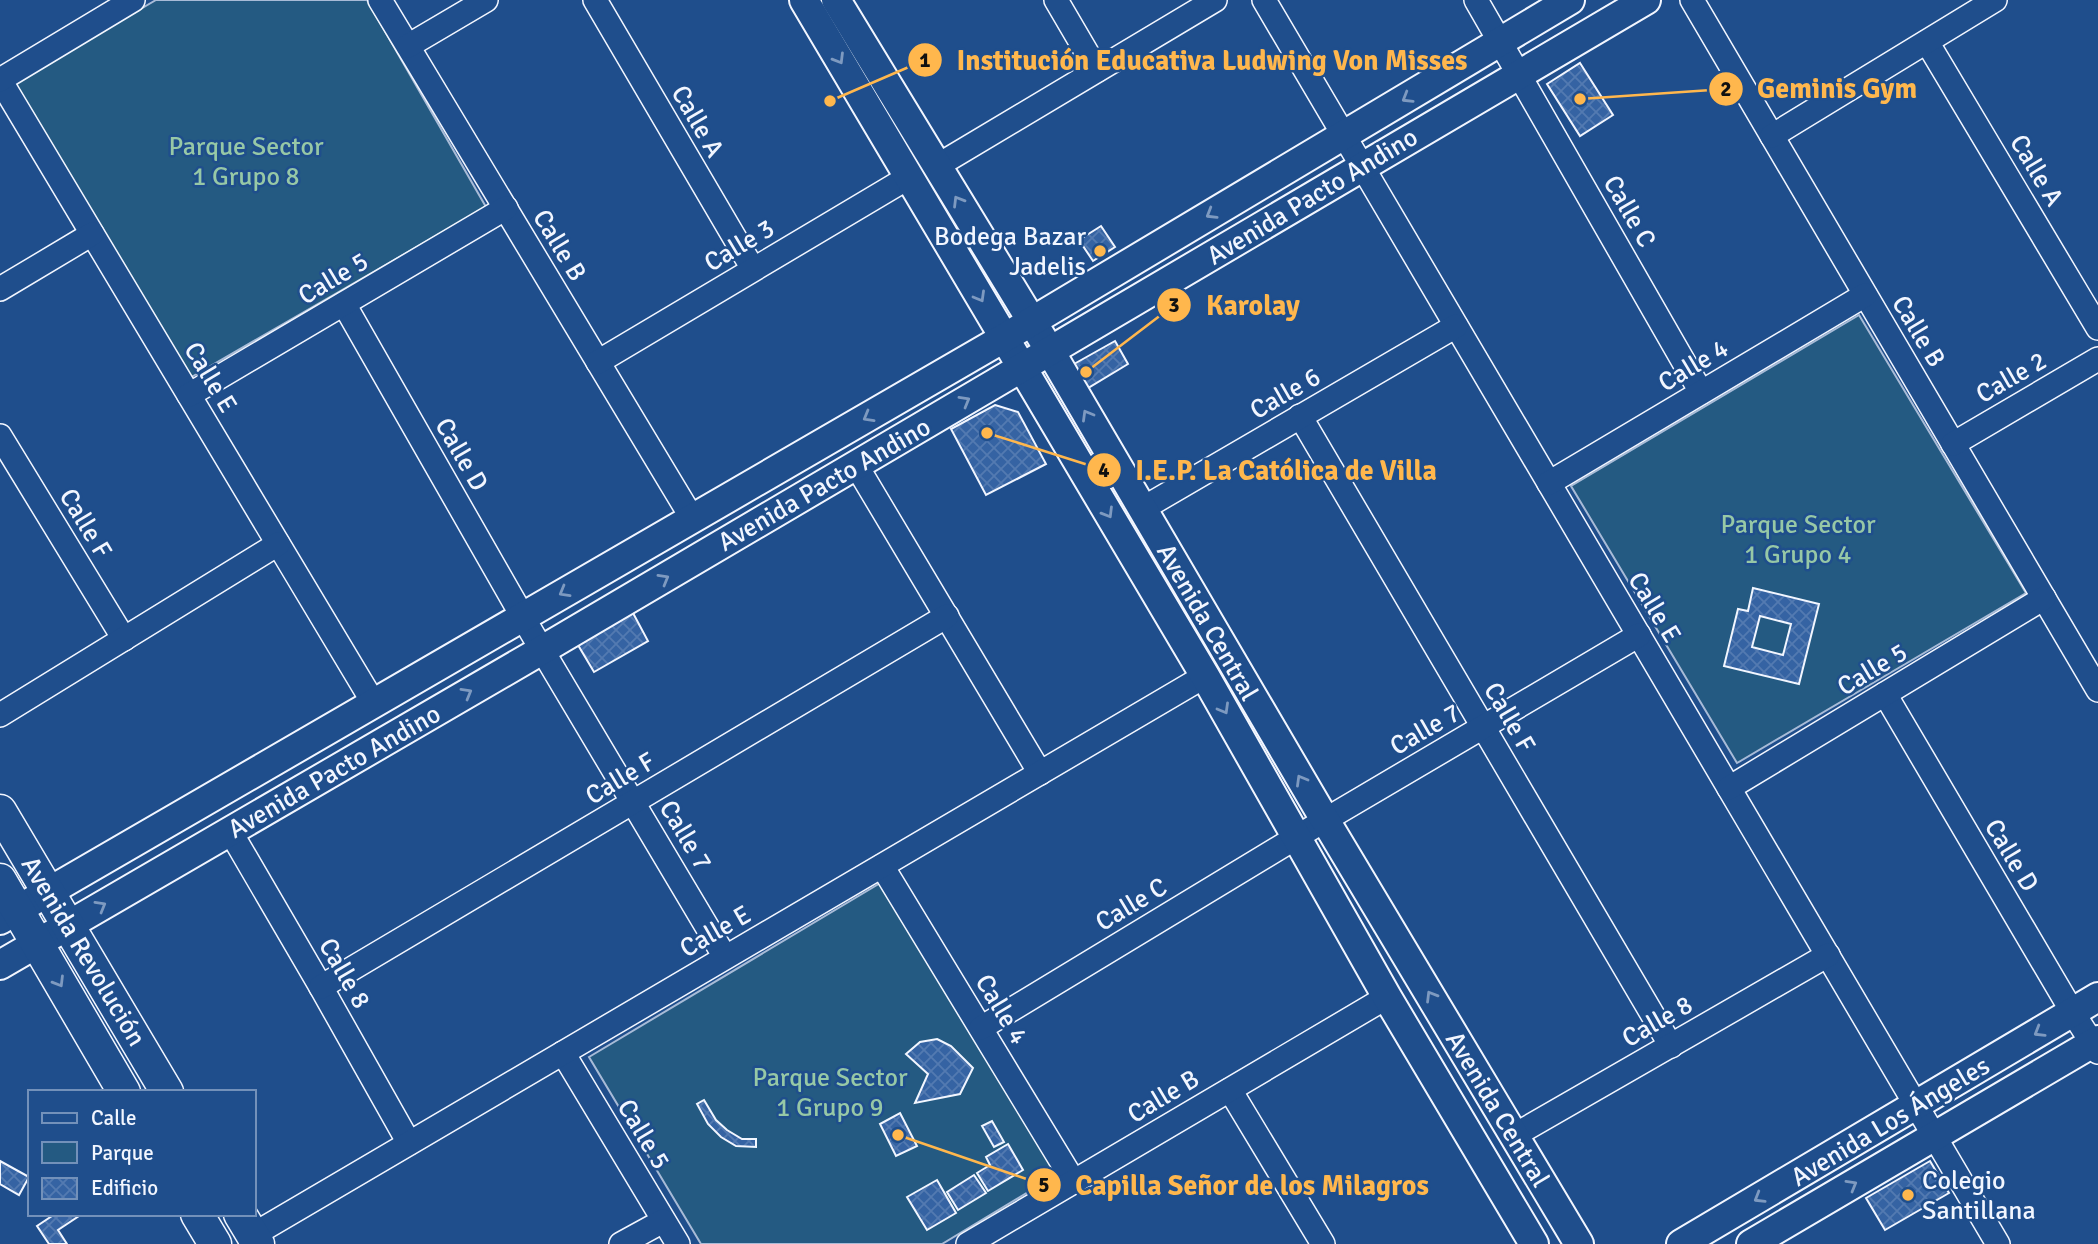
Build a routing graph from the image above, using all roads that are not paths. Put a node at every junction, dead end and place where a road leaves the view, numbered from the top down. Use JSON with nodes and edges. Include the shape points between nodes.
{"nodes":[{"id":1,"x":133,"y":0,"type":"edge"},
{"id":2,"x":380,"y":0,"type":"edge"},
{"id":3,"x":486,"y":0,"type":"edge"},
{"id":4,"x":595,"y":0,"type":"edge"},
{"id":5,"x":804,"y":0,"type":"edge"},
{"id":6,"x":836,"y":0,"type":"edge"},
{"id":7,"x":1056,"y":0,"type":"edge"},
{"id":8,"x":1215,"y":0,"type":"edge"},
{"id":9,"x":1264,"y":0,"type":"edge"},
{"id":10,"x":1476,"y":0,"type":"edge"},
{"id":11,"x":1570,"y":0,"type":"edge"},
{"id":12,"x":1646,"y":0,"type":"edge"},
{"id":13,"x":1692,"y":0,"type":"edge"},
{"id":14,"x":1995,"y":0,"type":"edge"},
{"id":15,"x":1927,"y":41,"type":"junction"},
{"id":16,"x":408,"y":46,"type":"junction"},
{"id":17,"x":1510,"y":58,"type":"junction"},
{"id":18,"x":1097,"y":70,"type":"junction"},
{"id":19,"x":0,"y":80,"type":"edge"},
{"id":20,"x":1343,"y":135,"type":"junction"},
{"id":21,"x":1772,"y":136,"type":"junction"},
{"id":22,"x":937,"y":166,"type":"junction"},
{"id":23,"x":1362,"y":167,"type":"junction"},
{"id":24,"x":909,"y":177,"type":"junction"},
{"id":25,"x":506,"y":208,"type":"junction"},
{"id":26,"x":93,"y":234,"type":"junction"},
{"id":27,"x":753,"y":269,"type":"junction"},
{"id":28,"x":0,"y":289,"type":"edge"},
{"id":29,"x":1865,"y":295,"type":"junction"},
{"id":30,"x":344,"y":304,"type":"junction"},
{"id":31,"x":1032,"y":322,"type":"junction"},
{"id":32,"x":1456,"y":326,"type":"junction"},
{"id":33,"x":2098,"y":328,"type":"edge"},
{"id":34,"x":1004,"y":338,"type":"junction"},
{"id":35,"x":1050,"y":351,"type":"junction"},
{"id":36,"x":2098,"y":359,"type":"edge"},
{"id":37,"x":598,"y":362,"type":"junction"},
{"id":38,"x":1021,"y":368,"type":"junction"},
{"id":39,"x":1701,"y":393,"type":"junction"},
{"id":40,"x":189,"y":395,"type":"junction"},
{"id":41,"x":1300,"y":416,"type":"junction"},
{"id":42,"x":0,"y":436,"type":"edge"},
{"id":43,"x":1953,"y":444,"type":"junction"},
{"id":44,"x":856,"y":465,"type":"junction"},
{"id":45,"x":1549,"y":483,"type":"junction"},
{"id":46,"x":1142,"y":509,"type":"junction"},
{"id":47,"x":692,"y":518,"type":"junction"},
{"id":48,"x":278,"y":544,"type":"junction"},
{"id":49,"x":2044,"y":598,"type":"junction"},
{"id":50,"x":947,"y":616,"type":"junction"},
{"id":51,"x":533,"y":633,"type":"junction"},
{"id":52,"x":1639,"y":635,"type":"junction"},
{"id":53,"x":124,"y":639,"type":"junction"},
{"id":54,"x":1205,"y":676,"type":"junction"},
{"id":55,"x":2098,"y":690,"type":"edge"},
{"id":56,"x":1885,"y":694,"type":"junction"},
{"id":57,"x":373,"y":702,"type":"junction"},
{"id":58,"x":0,"y":715,"type":"edge"},
{"id":59,"x":1483,"y":727,"type":"junction"},
{"id":60,"x":1040,"y":773,"type":"junction"},
{"id":61,"x":1729,"y":788,"type":"junction"},
{"id":62,"x":634,"y":802,"type":"junction"},
{"id":63,"x":0,"y":811,"type":"edge"},
{"id":64,"x":1311,"y":828,"type":"junction"},
{"id":65,"x":230,"y":831,"type":"junction"},
{"id":66,"x":882,"y":866,"type":"junction"},
{"id":67,"x":0,"y":880,"type":"edge"},
{"id":68,"x":48,"y":892,"type":"junction"},
{"id":69,"x":8,"y":915,"type":"edge"},
{"id":70,"x":69,"y":925,"type":"junction"},
{"id":71,"x":37,"y":944,"type":"junction"},
{"id":72,"x":1828,"y":956,"type":"junction"},
{"id":73,"x":725,"y":957,"type":"junction"},
{"id":74,"x":0,"y":965,"type":"edge"},
{"id":75,"x":321,"y":987,"type":"junction"},
{"id":76,"x":1388,"y":997,"type":"junction"},
{"id":77,"x":2098,"y":998,"type":"edge"},
{"id":78,"x":2073,"y":1013,"type":"junction"},
{"id":79,"x":981,"y":1028,"type":"junction"},
{"id":80,"x":2096,"y":1045,"type":"edge"},
{"id":81,"x":1671,"y":1046,"type":"junction"},
{"id":82,"x":563,"y":1053,"type":"junction"},
{"id":83,"x":123,"y":1090,"type":"edge"},
{"id":84,"x":166,"y":1090,"type":"edge"},
{"id":85,"x":1230,"y":1090,"type":"junction"},
{"id":86,"x":1917,"y":1105,"type":"junction"},
{"id":87,"x":1515,"y":1135,"type":"junction"},
{"id":88,"x":1934,"y":1137,"type":"junction"},
{"id":89,"x":409,"y":1143,"type":"junction"},
{"id":90,"x":1074,"y":1182,"type":"junction"},
{"id":91,"x":198,"y":1216,"type":"edge"},
{"id":92,"x":663,"y":1221,"type":"junction"},
{"id":93,"x":250,"y":1231,"type":"edge"},
{"id":94,"x":215,"y":1244,"type":"edge"},
{"id":95,"x":621,"y":1244,"type":"edge"},
{"id":96,"x":678,"y":1244,"type":"edge"},
{"id":97,"x":968,"y":1244,"type":"edge"},
{"id":98,"x":1323,"y":1244,"type":"edge"},
{"id":99,"x":1534,"y":1244,"type":"edge"},
{"id":100,"x":1579,"y":1244,"type":"edge"},
{"id":101,"x":1682,"y":1244,"type":"edge"},
{"id":102,"x":1751,"y":1244,"type":"edge"},
{"id":103,"x":1998,"y":1244,"type":"edge"}],
"edges":[{"from":1,"to":19,"type":"street"},
{"from":2,"to":16,"type":"street","name":"Calle B"},
{"from":3,"to":16,"type":"street"},
{"from":4,"to":27,"type":"street","name":"Calle A"},
{"from":5,"to":24,"type":"street","name":"Avenida Central","one_way":true},
{"from":6,"to":22,"type":"street","name":"Avenida Central"},
{"from":7,"to":18,"type":"street"},
{"from":8,"to":18,"type":"street"},
{"from":9,"to":20,"type":"street","name":"Calle E"},
{"from":10,"to":17,"type":"street"},
{"from":11,"to":17,"type":"street","name":"Avenida Pacto Andino"},
{"from":12,"to":17,"type":"street","name":"Avenida Pacto Andino"},
{"from":13,"to":21,"type":"street","name":"Calle B"},
{"from":14,"to":15,"type":"street"},
{"from":15,"to":21,"type":"street"},
{"from":15,"to":33,"type":"street","name":"Calle A"},
{"from":16,"to":25,"type":"street","name":"Calle B"},
{"from":17,"to":20,"type":"street","name":"Avenida Pacto Andino","one_way":true},
{"from":17,"to":23,"type":"street","name":"Avenida Pacto Andino"},
{"from":17,"to":39,"type":"street","name":"Calle C"},
{"from":18,"to":22,"type":"street"},
{"from":19,"to":26,"type":"street","name":"Calle E"},
{"from":20,"to":23,"type":"street","name":"Calle E"},
{"from":20,"to":31,"type":"street","name":"Avenida Pacto Andino","one_way":true},
{"from":21,"to":29,"type":"street","name":"Calle B"},
{"from":31,"to":22,"type":"street","name":"Avenida Central","one_way":true},
{"from":23,"to":32,"type":"street","name":"Calle E"},
{"from":23,"to":35,"type":"street","name":"Avenida Pacto Andino"},
{"from":24,"to":27,"type":"street","name":"Calle 3"},
{"from":24,"to":34,"type":"street","name":"Avenida Central","one_way":true},
{"from":25,"to":30,"type":"street","name":"Calle 5"},
{"from":25,"to":37,"type":"street","name":"Calle B"},
{"from":26,"to":28,"type":"street"},
{"from":26,"to":40,"type":"street","name":"Calle E"},
{"from":27,"to":37,"type":"street","name":"Calle 3"},
{"from":29,"to":39,"type":"street","name":"Calle 4"},
{"from":29,"to":43,"type":"street","name":"Calle B"},
{"from":30,"to":40,"type":"street","name":"Calle 5"},
{"from":30,"to":51,"type":"street","name":"Calle D"},
{"from":31,"to":34,"type":"street","name":"Avenida Pacto Andino"},
{"from":31,"to":35,"type":"street","name":"Avenida Central"},
{"from":32,"to":41,"type":"street","name":"Calle 6"},
{"from":32,"to":45,"type":"street","name":"Calle E"},
{"from":34,"to":38,"type":"street","name":"Avenida Central"},
{"from":34,"to":47,"type":"street","name":"Avenida Pacto Andino","one_way":true},
{"from":35,"to":38,"type":"street","name":"Avenida Pacto Andino"},
{"from":46,"to":35,"type":"street","name":"Avenida Central","one_way":true},
{"from":36,"to":43,"type":"street","name":"Calle 2"},
{"from":37,"to":47,"type":"street","name":"Calle B"},
{"from":44,"to":38,"type":"street","name":"Avenida Pacto Andino","one_way":true},
{"from":38,"to":54,"type":"street","name":"Avenida Central","one_way":true},
{"from":39,"to":45,"type":"street","name":"Calle 4"},
{"from":40,"to":48,"type":"street","name":"Calle E"},
{"from":41,"to":46,"type":"street","name":"Calle 6"},
{"from":41,"to":59,"type":"street","name":"Calle F"},
{"from":42,"to":53,"type":"street","name":"Calle F"},
{"from":43,"to":49,"type":"street","name":"Calle B"},
{"from":44,"to":50,"type":"street"},
{"from":51,"to":44,"type":"street","name":"Avenida Pacto Andino","one_way":true},
{"from":45,"to":52,"type":"street","name":"Calle E"},
{"from":64,"to":46,"type":"street","name":"Avenida Central","one_way":true},
{"from":47,"to":51,"type":"street","name":"Avenida Pacto Andino","one_way":true},
{"from":48,"to":53,"type":"street"},
{"from":48,"to":57,"type":"street","name":"Calle E"},
{"from":49,"to":55,"type":"street","name":"Calle B"},
{"from":49,"to":56,"type":"street","name":"Calle 5"},
{"from":50,"to":60,"type":"street"},
{"from":50,"to":62,"type":"street","name":"Calle F"},
{"from":51,"to":57,"type":"street","name":"Avenida Pacto Andino"},
{"from":51,"to":62,"type":"street","name":"Calle 7"},
{"from":65,"to":51,"type":"street","name":"Avenida Pacto Andino","one_way":true},
{"from":52,"to":59,"type":"street","name":"Calle 7"},
{"from":52,"to":61,"type":"street","name":"Calle E"},
{"from":53,"to":58,"type":"street"},
{"from":54,"to":60,"type":"street","name":"Calle E"},
{"from":54,"to":64,"type":"street","name":"Avenida Central","one_way":true},
{"from":56,"to":61,"type":"street","name":"Calle 5"},
{"from":56,"to":78,"type":"street","name":"Calle D"},
{"from":57,"to":68,"type":"street","name":"Avenida Pacto Andino"},
{"from":59,"to":64,"type":"street","name":"Calle 7"},
{"from":59,"to":81,"type":"street","name":"Calle F"},
{"from":60,"to":66,"type":"street","name":"Calle E"},
{"from":61,"to":72,"type":"street","name":"Calle E"},
{"from":62,"to":73,"type":"street","name":"Calle 7"},
{"from":62,"to":75,"type":"street","name":"Calle F"},
{"from":63,"to":68,"type":"main road","name":"Avenida Revolución"},
{"from":64,"to":76,"type":"street","name":"Avenida Central"},
{"from":64,"to":79,"type":"street","name":"Calle C"},
{"from":87,"to":64,"type":"street","name":"Avenida Central","one_way":true},
{"from":70,"to":65,"type":"street","name":"Avenida Pacto Andino","one_way":true},
{"from":65,"to":75,"type":"street","name":"Calle 8"},
{"from":66,"to":73,"type":"street","name":"Calle E"},
{"from":66,"to":79,"type":"street","name":"Calle 4"},
{"from":67,"to":69,"type":"main road","name":"Avenida Revolución"},
{"from":68,"to":69,"type":"street","name":"Avenida Pacto Andino"},
{"from":68,"to":70,"type":"main road","name":"Avenida Revolución"},
{"from":69,"to":71,"type":"main road","name":"Avenida Revolución"},
{"from":70,"to":71,"type":"street","name":"Avenida Pacto Andino"},
{"from":70,"to":84,"type":"main road","name":"Avenida Revolución"},
{"from":71,"to":74,"type":"street","name":"Avenida Pacto Andino"},
{"from":71,"to":83,"type":"main road","name":"Avenida Revolución","one_way":true},
{"from":72,"to":81,"type":"street","name":"Calle 8"},
{"from":72,"to":86,"type":"street","name":"Calle E"},
{"from":73,"to":82,"type":"street","name":"Calle E"},
{"from":75,"to":89,"type":"street","name":"Calle 8"},
{"from":76,"to":85,"type":"street","name":"Calle B"},
{"from":76,"to":99,"type":"street","name":"Avenida Central"},
{"from":77,"to":78,"type":"street","name":"Avenida Los Ángeles"},
{"from":78,"to":80,"type":"street","name":"Calle D"},
{"from":78,"to":86,"type":"street","name":"Avenida Los Ángeles","one_way":true},
{"from":79,"to":90,"type":"street","name":"Calle 4"},
{"from":80,"to":88,"type":"street","name":"Avenida Los Ángeles"},
{"from":81,"to":87,"type":"street","name":"Calle 8"},
{"from":82,"to":89,"type":"street","name":"Calle E"},
{"from":82,"to":92,"type":"street","name":"Calle 5"},
{"from":85,"to":90,"type":"street","name":"Calle B"},
{"from":85,"to":98,"type":"street"},
{"from":86,"to":88,"type":"street","name":"Calle E"},
{"from":86,"to":101,"type":"street","name":"Avenida Los Ángeles","one_way":true},
{"from":87,"to":100,"type":"street","name":"Avenida Central"},
{"from":102,"to":88,"type":"street","name":"Avenida Los Ángeles","one_way":true},
{"from":88,"to":103,"type":"street","name":"Calle E"},
{"from":89,"to":93,"type":"street","name":"Calle E"},
{"from":90,"to":97,"type":"street","name":"Calle B"},
{"from":91,"to":94,"type":"main road"},
{"from":92,"to":95,"type":"street"},
{"from":92,"to":96,"type":"street","name":"Calle 5"}]}
